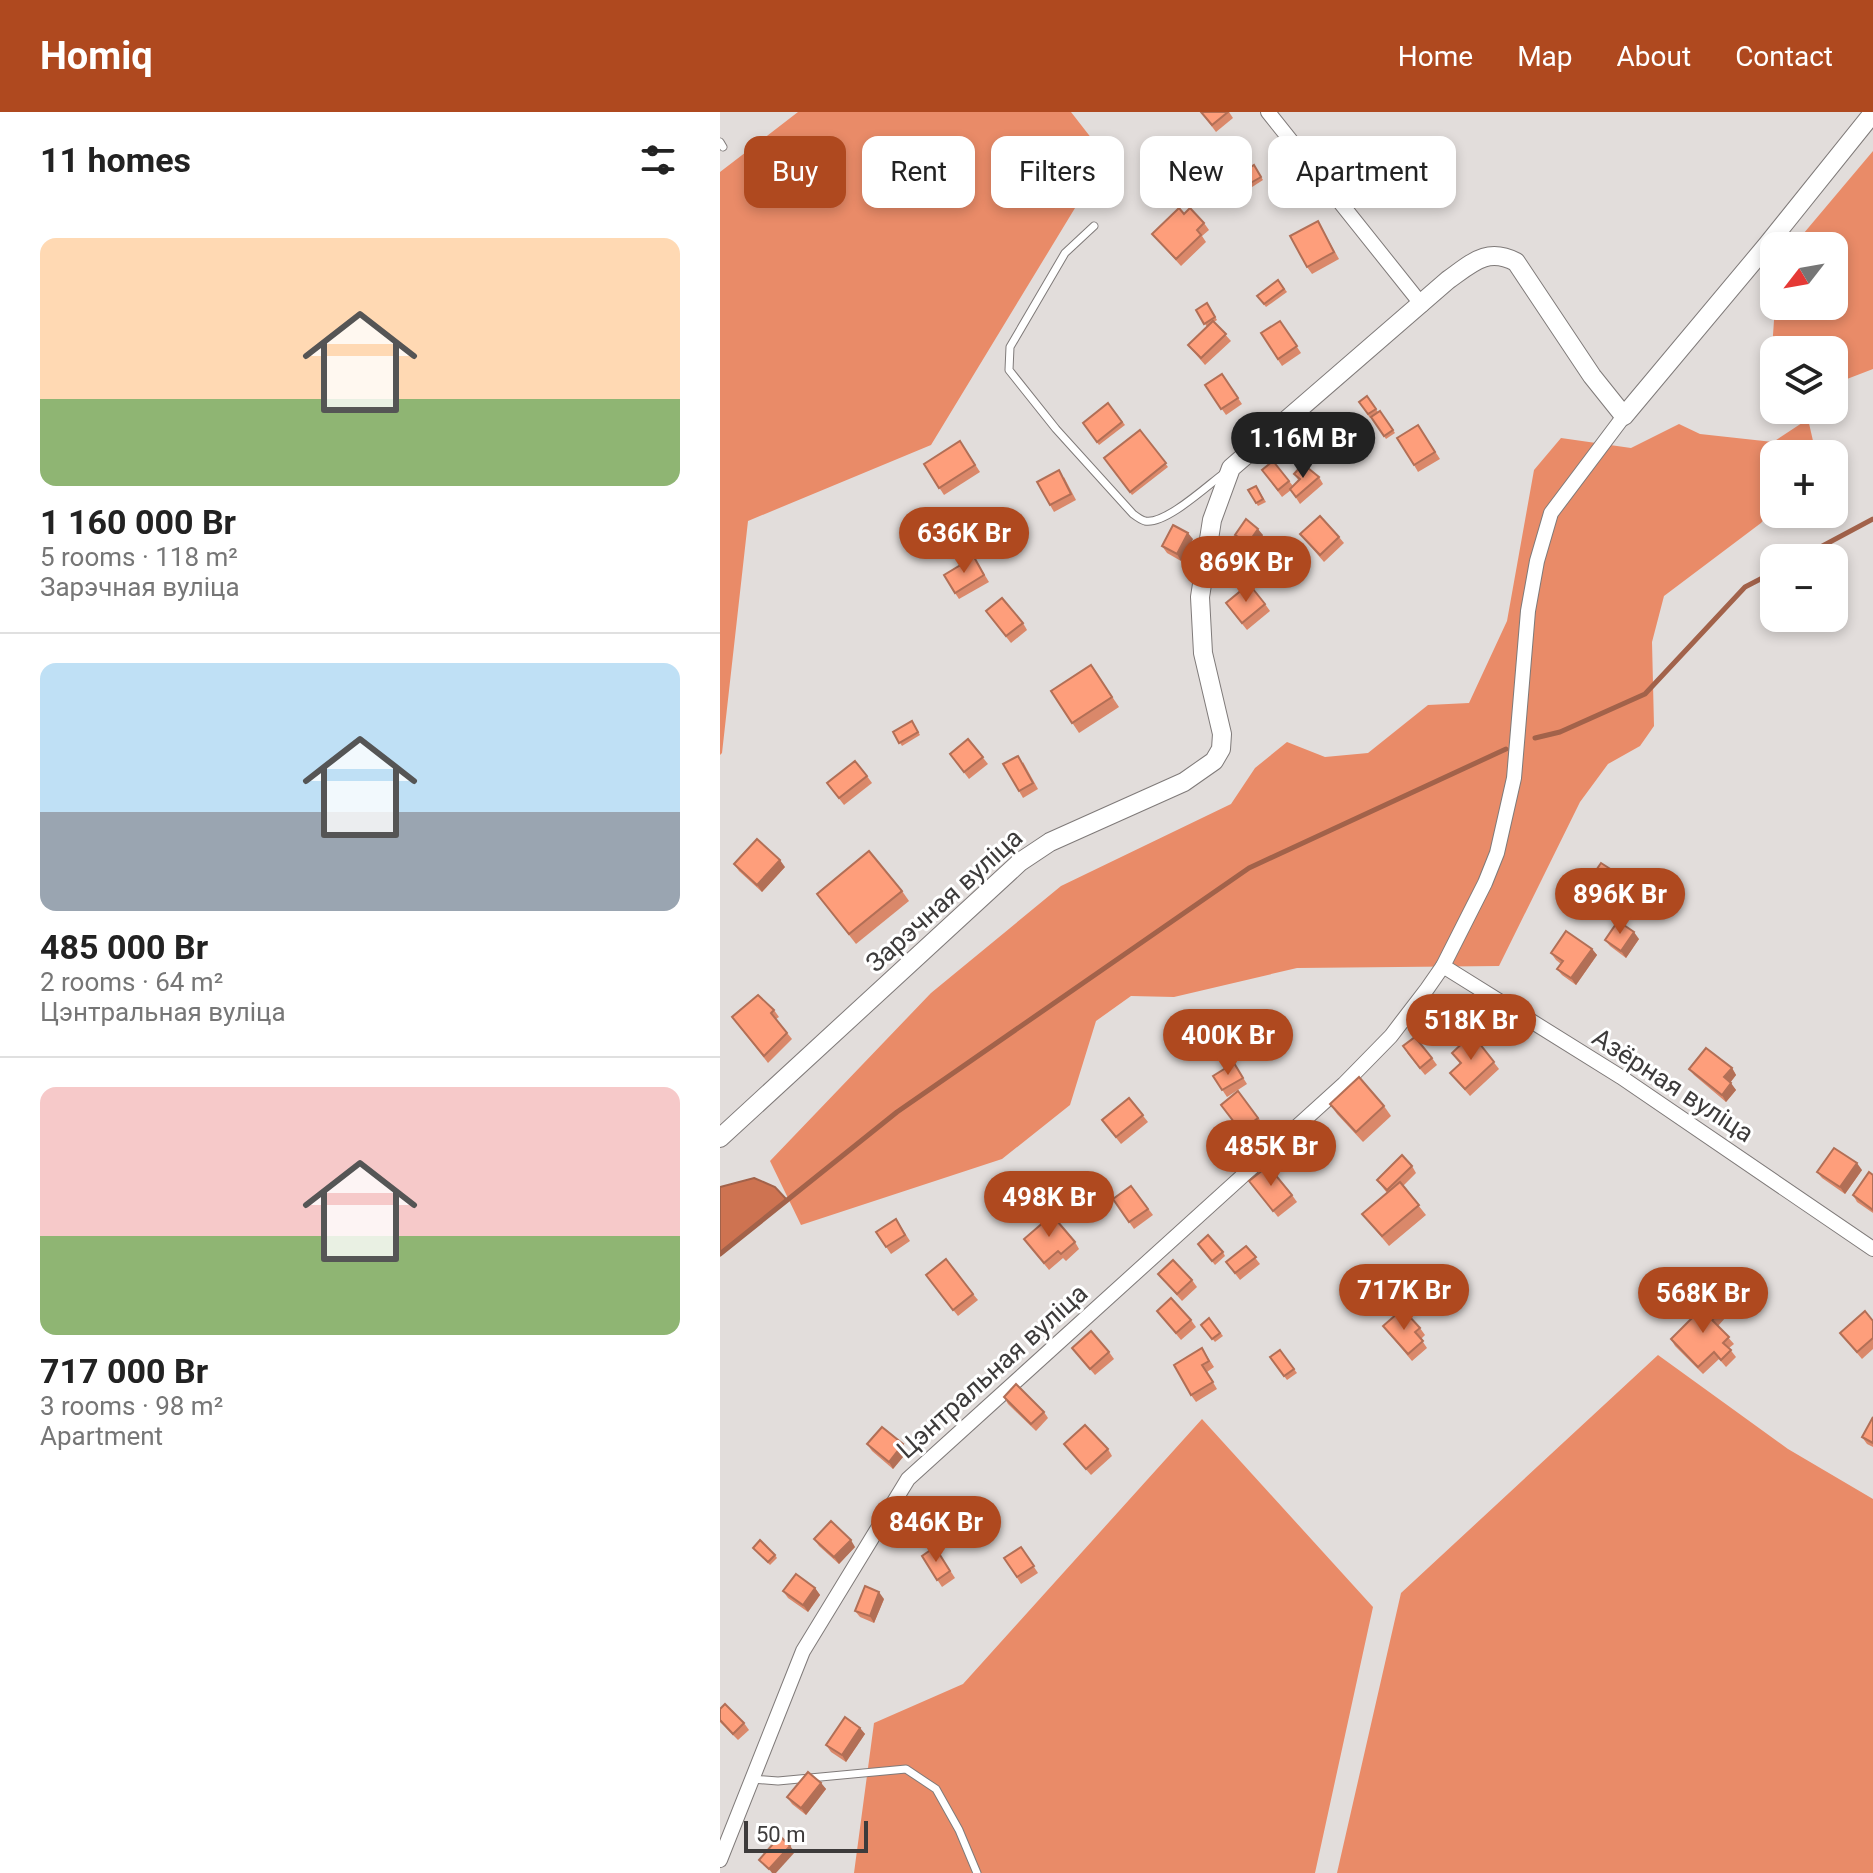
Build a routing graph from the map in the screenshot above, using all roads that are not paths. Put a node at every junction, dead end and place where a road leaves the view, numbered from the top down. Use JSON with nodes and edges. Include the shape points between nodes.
{"nodes":[{"id":1,"x":1268,"y":112,"type":"edge"},
{"id":2,"x":1873,"y":113,"type":"edge"},
{"id":3,"x":1094,"y":226,"type":"dead end"},
{"id":4,"x":1422,"y":305,"type":"junction"},
{"id":5,"x":1624,"y":416,"type":"junction"},
{"id":6,"x":1231,"y":468,"type":"junction"},
{"id":7,"x":1443,"y":966,"type":"junction"},
{"id":8,"x":720,"y":1138,"type":"edge"},
{"id":9,"x":1873,"y":1249,"type":"edge"},
{"id":10,"x":750,"y":1779,"type":"junction"},
{"id":11,"x":720,"y":1860,"type":"edge"},
{"id":12,"x":977,"y":1873,"type":"edge"}],
"edges":[{"from":1,"to":4,"type":"street"},
{"from":2,"to":5,"type":"street"},
{"from":3,"to":6,"type":"lane","via":[[1065,253],[1017,333],[1009,370],[1056,429],[1145,521],[1173,511]]},
{"from":4,"to":5,"type":"street","name":"Зарэчная вуліца","via":[[1484,257],[1501,254],[1516,262]]},
{"from":4,"to":6,"type":"street","name":"Зарэчная вуліца"},
{"from":5,"to":7,"type":"street","name":"Цэнтральная вуліца","via":[[1551,513],[1528,611],[1506,817],[1485,883]]},
{"from":6,"to":8,"type":"street","name":"Зарэчная вуліца","via":[[1212,520],[1200,597],[1203,653],[1222,734],[1214,761],[1184,782],[1050,842],[1020,862]]},
{"from":7,"to":9,"type":"street","name":"Азёрная вуліца","via":[[1621,1077]]},
{"from":7,"to":10,"type":"street","name":"Цэнтральная вуліца","via":[[1391,1036],[1344,1084],[908,1479],[803,1651]]},
{"from":10,"to":11,"type":"street","name":"Цэнтральная вуліца"},
{"from":10,"to":12,"type":"lane","via":[[906,1769],[936,1789]]}]}
